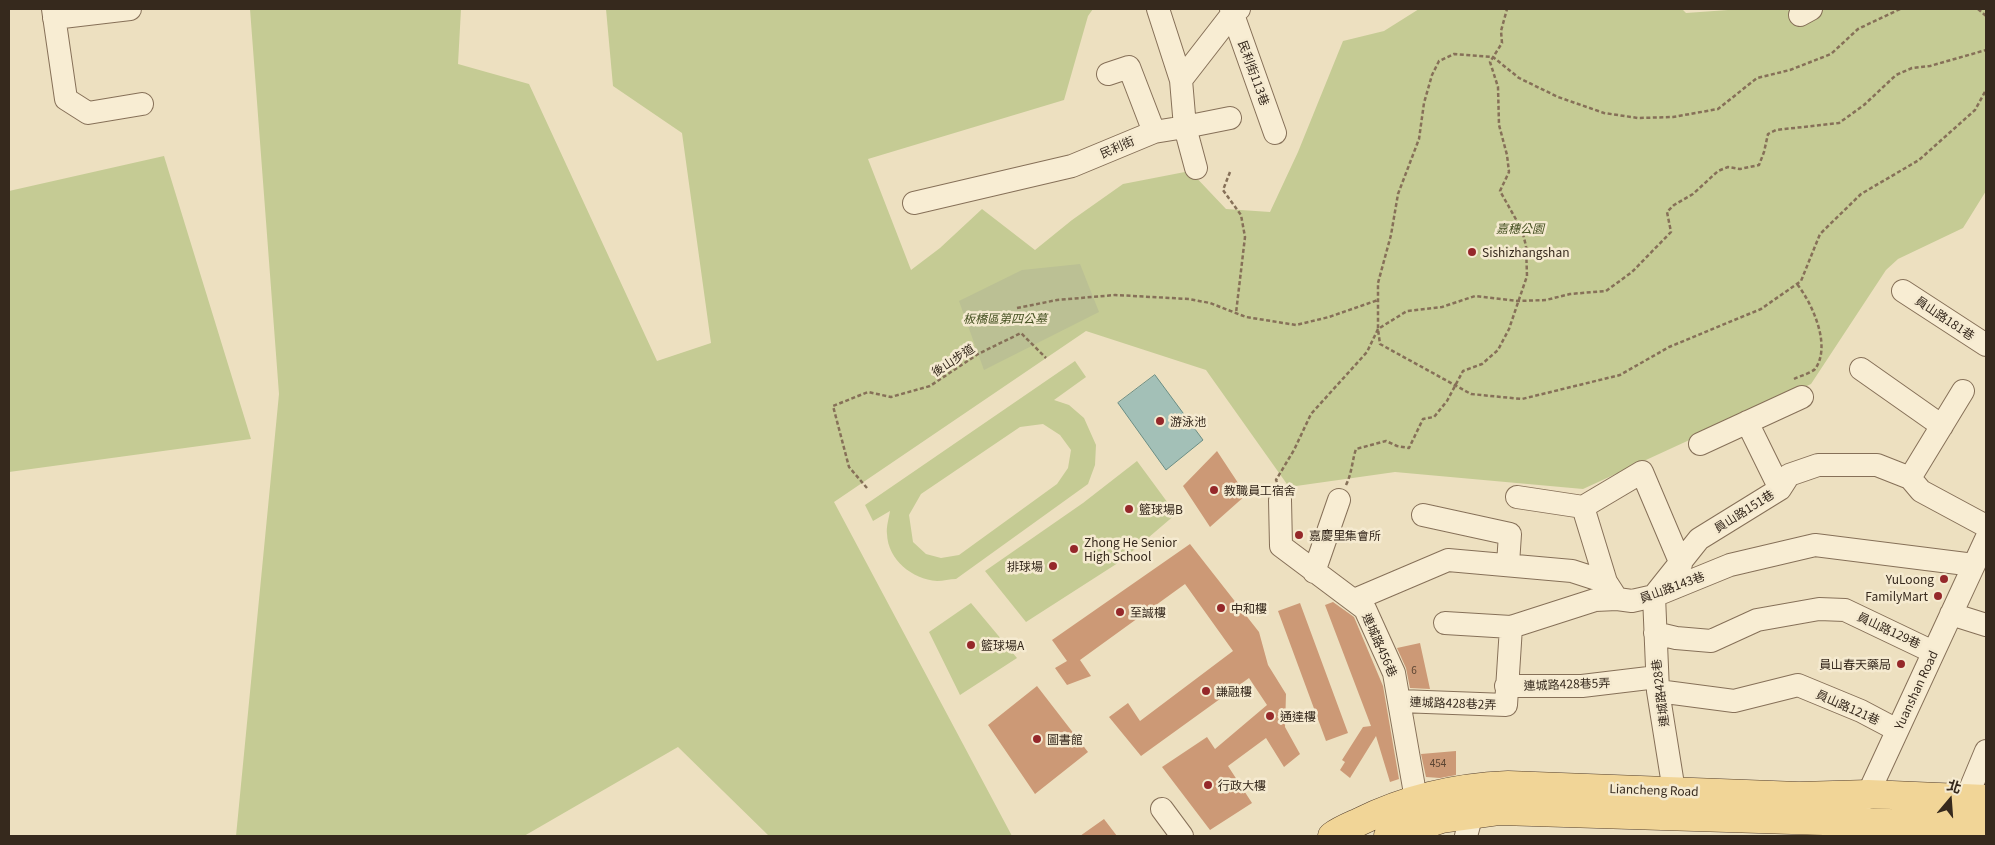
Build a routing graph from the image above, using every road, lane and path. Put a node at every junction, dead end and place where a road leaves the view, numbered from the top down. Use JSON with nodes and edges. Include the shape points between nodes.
{"nodes":[{"id":1,"x":130,"y":9,"type":"edge"},
{"id":2,"x":1158,"y":9,"type":"edge"},
{"id":3,"x":1507,"y":9,"type":"edge"},
{"id":4,"x":1900,"y":9,"type":"edge"},
{"id":5,"x":1978,"y":9,"type":"edge"},
{"id":6,"x":1234,"y":10,"type":"edge"},
{"id":7,"x":54,"y":13,"type":"edge"},
{"id":8,"x":1986,"y":16,"type":"edge"},
{"id":9,"x":1986,"y":50,"type":"edge"},
{"id":10,"x":1493,"y":57,"type":"junction"},
{"id":11,"x":1108,"y":74,"type":"dead end"},
{"id":12,"x":1181,"y":80,"type":"junction"},
{"id":13,"x":1986,"y":90,"type":"edge"},
{"id":14,"x":142,"y":104,"type":"dead end"},
{"id":15,"x":1230,"y":118,"type":"dead end"},
{"id":16,"x":1186,"y":127,"type":"junction"},
{"id":17,"x":1154,"y":132,"type":"junction"},
{"id":18,"x":1275,"y":132,"type":"dead end"},
{"id":19,"x":1196,"y":168,"type":"dead end"},
{"id":20,"x":1230,"y":172,"type":"dead end"},
{"id":21,"x":914,"y":203,"type":"dead end"},
{"id":22,"x":1797,"y":284,"type":"junction"},
{"id":23,"x":1903,"y":290,"type":"dead end"},
{"id":24,"x":1378,"y":300,"type":"junction"},
{"id":25,"x":1518,"y":301,"type":"junction"},
{"id":26,"x":1017,"y":308,"type":"dead end"},
{"id":27,"x":1236,"y":313,"type":"junction"},
{"id":28,"x":1378,"y":329,"type":"junction"},
{"id":29,"x":1986,"y":345,"type":"edge"},
{"id":30,"x":1046,"y":358,"type":"dead end"},
{"id":31,"x":1861,"y":369,"type":"dead end"},
{"id":32,"x":1455,"y":387,"type":"junction"},
{"id":33,"x":1795,"y":390,"type":"joint"},
{"id":34,"x":1963,"y":391,"type":"dead end"},
{"id":35,"x":1747,"y":422,"type":"junction"},
{"id":36,"x":1942,"y":426,"type":"junction"},
{"id":37,"x":1700,"y":444,"type":"dead end"},
{"id":38,"x":1910,"y":478,"type":"junction"},
{"id":39,"x":867,"y":488,"type":"dead end"},
{"id":40,"x":1780,"y":489,"type":"junction"},
{"id":41,"x":1517,"y":497,"type":"dead end"},
{"id":42,"x":1280,"y":500,"type":"joint"},
{"id":43,"x":1340,"y":500,"type":"joint"},
{"id":44,"x":1583,"y":507,"type":"junction"},
{"id":45,"x":1423,"y":515,"type":"dead end"},
{"id":46,"x":1986,"y":538,"type":"edge"},
{"id":47,"x":1508,"y":564,"type":"junction"},
{"id":48,"x":1680,"y":564,"type":"junction"},
{"id":49,"x":1974,"y":565,"type":"junction"},
{"id":50,"x":1314,"y":572,"type":"junction"},
{"id":51,"x":1611,"y":591,"type":"junction"},
{"id":52,"x":1654,"y":596,"type":"junction"},
{"id":53,"x":1354,"y":600,"type":"junction"},
{"id":54,"x":1951,"y":614,"type":"junction"},
{"id":55,"x":1445,"y":623,"type":"dead end"},
{"id":56,"x":1986,"y":625,"type":"edge"},
{"id":57,"x":1510,"y":627,"type":"junction"},
{"id":58,"x":1655,"y":633,"type":"junction"},
{"id":59,"x":1933,"y":652,"type":"junction"},
{"id":60,"x":1658,"y":684,"type":"junction"},
{"id":61,"x":1798,"y":685,"type":"joint"},
{"id":62,"x":1506,"y":696,"type":"junction"},
{"id":63,"x":1400,"y":701,"type":"junction"},
{"id":64,"x":1897,"y":730,"type":"junction"},
{"id":65,"x":1986,"y":751,"type":"edge"},
{"id":66,"x":1674,"y":791,"type":"junction"},
{"id":67,"x":1868,"y":794,"type":"junction"},
{"id":68,"x":1416,"y":799,"type":"junction"},
{"id":69,"x":1976,"y":799,"type":"edge"},
{"id":70,"x":1162,"y":809,"type":"dead end"},
{"id":71,"x":1469,"y":825,"type":"edge"},
{"id":72,"x":1986,"y":826,"type":"edge"},
{"id":73,"x":1841,"y":829,"type":"edge"},
{"id":74,"x":1182,"y":836,"type":"edge"},
{"id":75,"x":1332,"y":836,"type":"edge"},
{"id":76,"x":1388,"y":836,"type":"edge"}],
"edges":[{"from":1,"to":7,"type":"street"},
{"from":2,"to":12,"type":"street"},
{"from":3,"to":10,"type":"path","via":[[1501,31],[1502,43]]},
{"from":4,"to":10,"type":"path","via":[[1858,28],[1831,54],[1790,70],[1757,78],[1718,109],[1673,117],[1638,118],[1604,113],[1558,97],[1519,78]]},
{"from":5,"to":8,"type":"path"},
{"from":6,"to":12,"type":"street"},
{"from":6,"to":18,"type":"street","name":"民利街113巷"},
{"from":7,"to":14,"type":"street","via":[[66,99],[88,113]]},
{"from":9,"to":25,"type":"path","via":[[1896,75],[1839,123],[1776,130],[1768,134],[1759,164],[1718,171],[1693,194],[1674,205],[1667,212],[1671,232],[1632,272],[1606,292]]},
{"from":10,"to":24,"type":"path","via":[[1454,54],[1439,61],[1432,75],[1419,139],[1398,194],[1378,283]]},
{"from":10,"to":25,"type":"path","via":[[1490,62],[1498,86],[1499,125],[1509,172],[1500,192],[1522,230],[1526,246],[1527,276]]},
{"from":11,"to":17,"type":"street","via":[[1129,67]]},
{"from":12,"to":16,"type":"street"},
{"from":13,"to":22,"type":"path","via":[[1975,110],[1919,160],[1861,194],[1820,234]]},
{"from":15,"to":16,"type":"street","name":"民利街"},
{"from":16,"to":17,"type":"street","name":"民利街"},
{"from":16,"to":19,"type":"street"},
{"from":17,"to":21,"type":"street","name":"民利街","via":[[1072,166]]},
{"from":20,"to":27,"type":"path","via":[[1223,190],[1241,215],[1245,237]]},
{"from":22,"to":32,"type":"path","via":[[1761,309],[1669,347],[1620,375],[1522,399],[1471,394]]},
{"from":22,"to":33,"type":"path","via":[[1808,297],[1815,314],[1821,344],[1820,359],[1814,371],[1802,374]]},
{"from":23,"to":29,"type":"street","name":"員山路181巷"},
{"from":24,"to":27,"type":"path","via":[[1296,325]]},
{"from":24,"to":28,"type":"path"},
{"from":25,"to":28,"type":"path","via":[[1475,296],[1442,307],[1407,311]]},
{"from":25,"to":32,"type":"path","via":[[1498,350],[1482,364],[1463,371]]},
{"from":26,"to":27,"type":"path","via":[[1115,294],[1189,299]]},
{"from":28,"to":32,"type":"path","via":[[1380,344]]},
{"from":28,"to":42,"type":"path","via":[[1366,352],[1311,414],[1276,480]]},
{"from":30,"to":39,"type":"path","name":"後山步道","via":[[1021,334],[978,354],[930,386],[890,397],[868,392],[833,406],[849,467]]},
{"from":31,"to":36,"type":"street"},
{"from":32,"to":43,"type":"path","via":[[1434,417],[1423,419],[1409,448],[1386,441],[1356,448],[1352,474]]},
{"from":33,"to":35,"type":"street"},
{"from":34,"to":36,"type":"street"},
{"from":35,"to":37,"type":"street"},
{"from":35,"to":40,"type":"street"},
{"from":36,"to":38,"type":"street"},
{"from":38,"to":40,"type":"street","name":"員山路151巷","via":[[1877,465],[1818,464],[1789,475]]},
{"from":38,"to":46,"type":"street","name":"員山路151巷","via":[[1921,491]]},
{"from":40,"to":48,"type":"street","name":"員山路151巷","via":[[1699,539]]},
{"from":41,"to":44,"type":"street"},
{"from":42,"to":50,"type":"street","name":"連城路456巷","via":[[1282,546]]},
{"from":43,"to":50,"type":"street"},
{"from":44,"to":48,"type":"street","via":[[1642,472]]},
{"from":44,"to":51,"type":"street"},
{"from":45,"to":47,"type":"street","via":[[1510,534]]},
{"from":46,"to":49,"type":"street","name":"Yuanshan Road"},
{"from":47,"to":51,"type":"street","name":"員山路143巷","via":[[1572,571]]},
{"from":47,"to":53,"type":"street","name":"員山路143巷","via":[[1448,560]]},
{"from":48,"to":52,"type":"street","name":"員山路151巷"},
{"from":49,"to":52,"type":"street","name":"員山路143巷","via":[[1815,545],[1730,565]]},
{"from":49,"to":54,"type":"street","name":"Yuanshan Road"},
{"from":50,"to":53,"type":"street","name":"連城路456巷"},
{"from":51,"to":52,"type":"street","name":"員山路143巷","via":[[1632,601]]},
{"from":51,"to":57,"type":"street","via":[[1595,600]]},
{"from":52,"to":58,"type":"street","name":"連城路428巷"},
{"from":53,"to":63,"type":"street","name":"連城路456巷","via":[[1365,609],[1394,673]]},
{"from":54,"to":56,"type":"street"},
{"from":54,"to":59,"type":"street","name":"Yuanshan Road"},
{"from":55,"to":57,"type":"street"},
{"from":57,"to":62,"type":"street"},
{"from":58,"to":59,"type":"street","name":"員山路129巷","via":[[1711,641],[1757,620],[1819,609],[1845,610]]},
{"from":58,"to":60,"type":"street","name":"連城路428巷"},
{"from":59,"to":64,"type":"street","name":"Yuanshan Road"},
{"from":60,"to":61,"type":"street","name":"連城路428巷5弄","via":[[1734,701]]},
{"from":60,"to":62,"type":"street","name":"連城路428巷5弄","via":[[1582,686]]},
{"from":60,"to":66,"type":"street","name":"連城路428巷"},
{"from":61,"to":64,"type":"street","name":"員山路121巷"},
{"from":62,"to":63,"type":"street","name":"連城路428巷2弄"},
{"from":63,"to":68,"type":"street","name":"連城路456巷"},
{"from":64,"to":67,"type":"street","name":"Yuanshan Road"},
{"from":65,"to":69,"type":"street"},
{"from":66,"to":67,"type":"main road","name":"Liancheng Road","via":[[1799,796]]},
{"from":66,"to":68,"type":"main road","name":"Liancheng Road","via":[[1508,785],[1482,786]]},
{"from":67,"to":69,"type":"main road","name":"Liancheng Road"},
{"from":67,"to":73,"type":"street","name":"Yuanshan Road"},
{"from":68,"to":75,"type":"main road","name":"Liancheng Road","via":[[1386,808]]},
{"from":70,"to":74,"type":"street"},
{"from":71,"to":73,"type":"main road","name":"Liancheng Road","via":[[1500,811],[1567,812]]},
{"from":71,"to":76,"type":"main road","name":"Liancheng Road","via":[[1442,819]]},
{"from":72,"to":73,"type":"main road","name":"Liancheng Road"}]}
